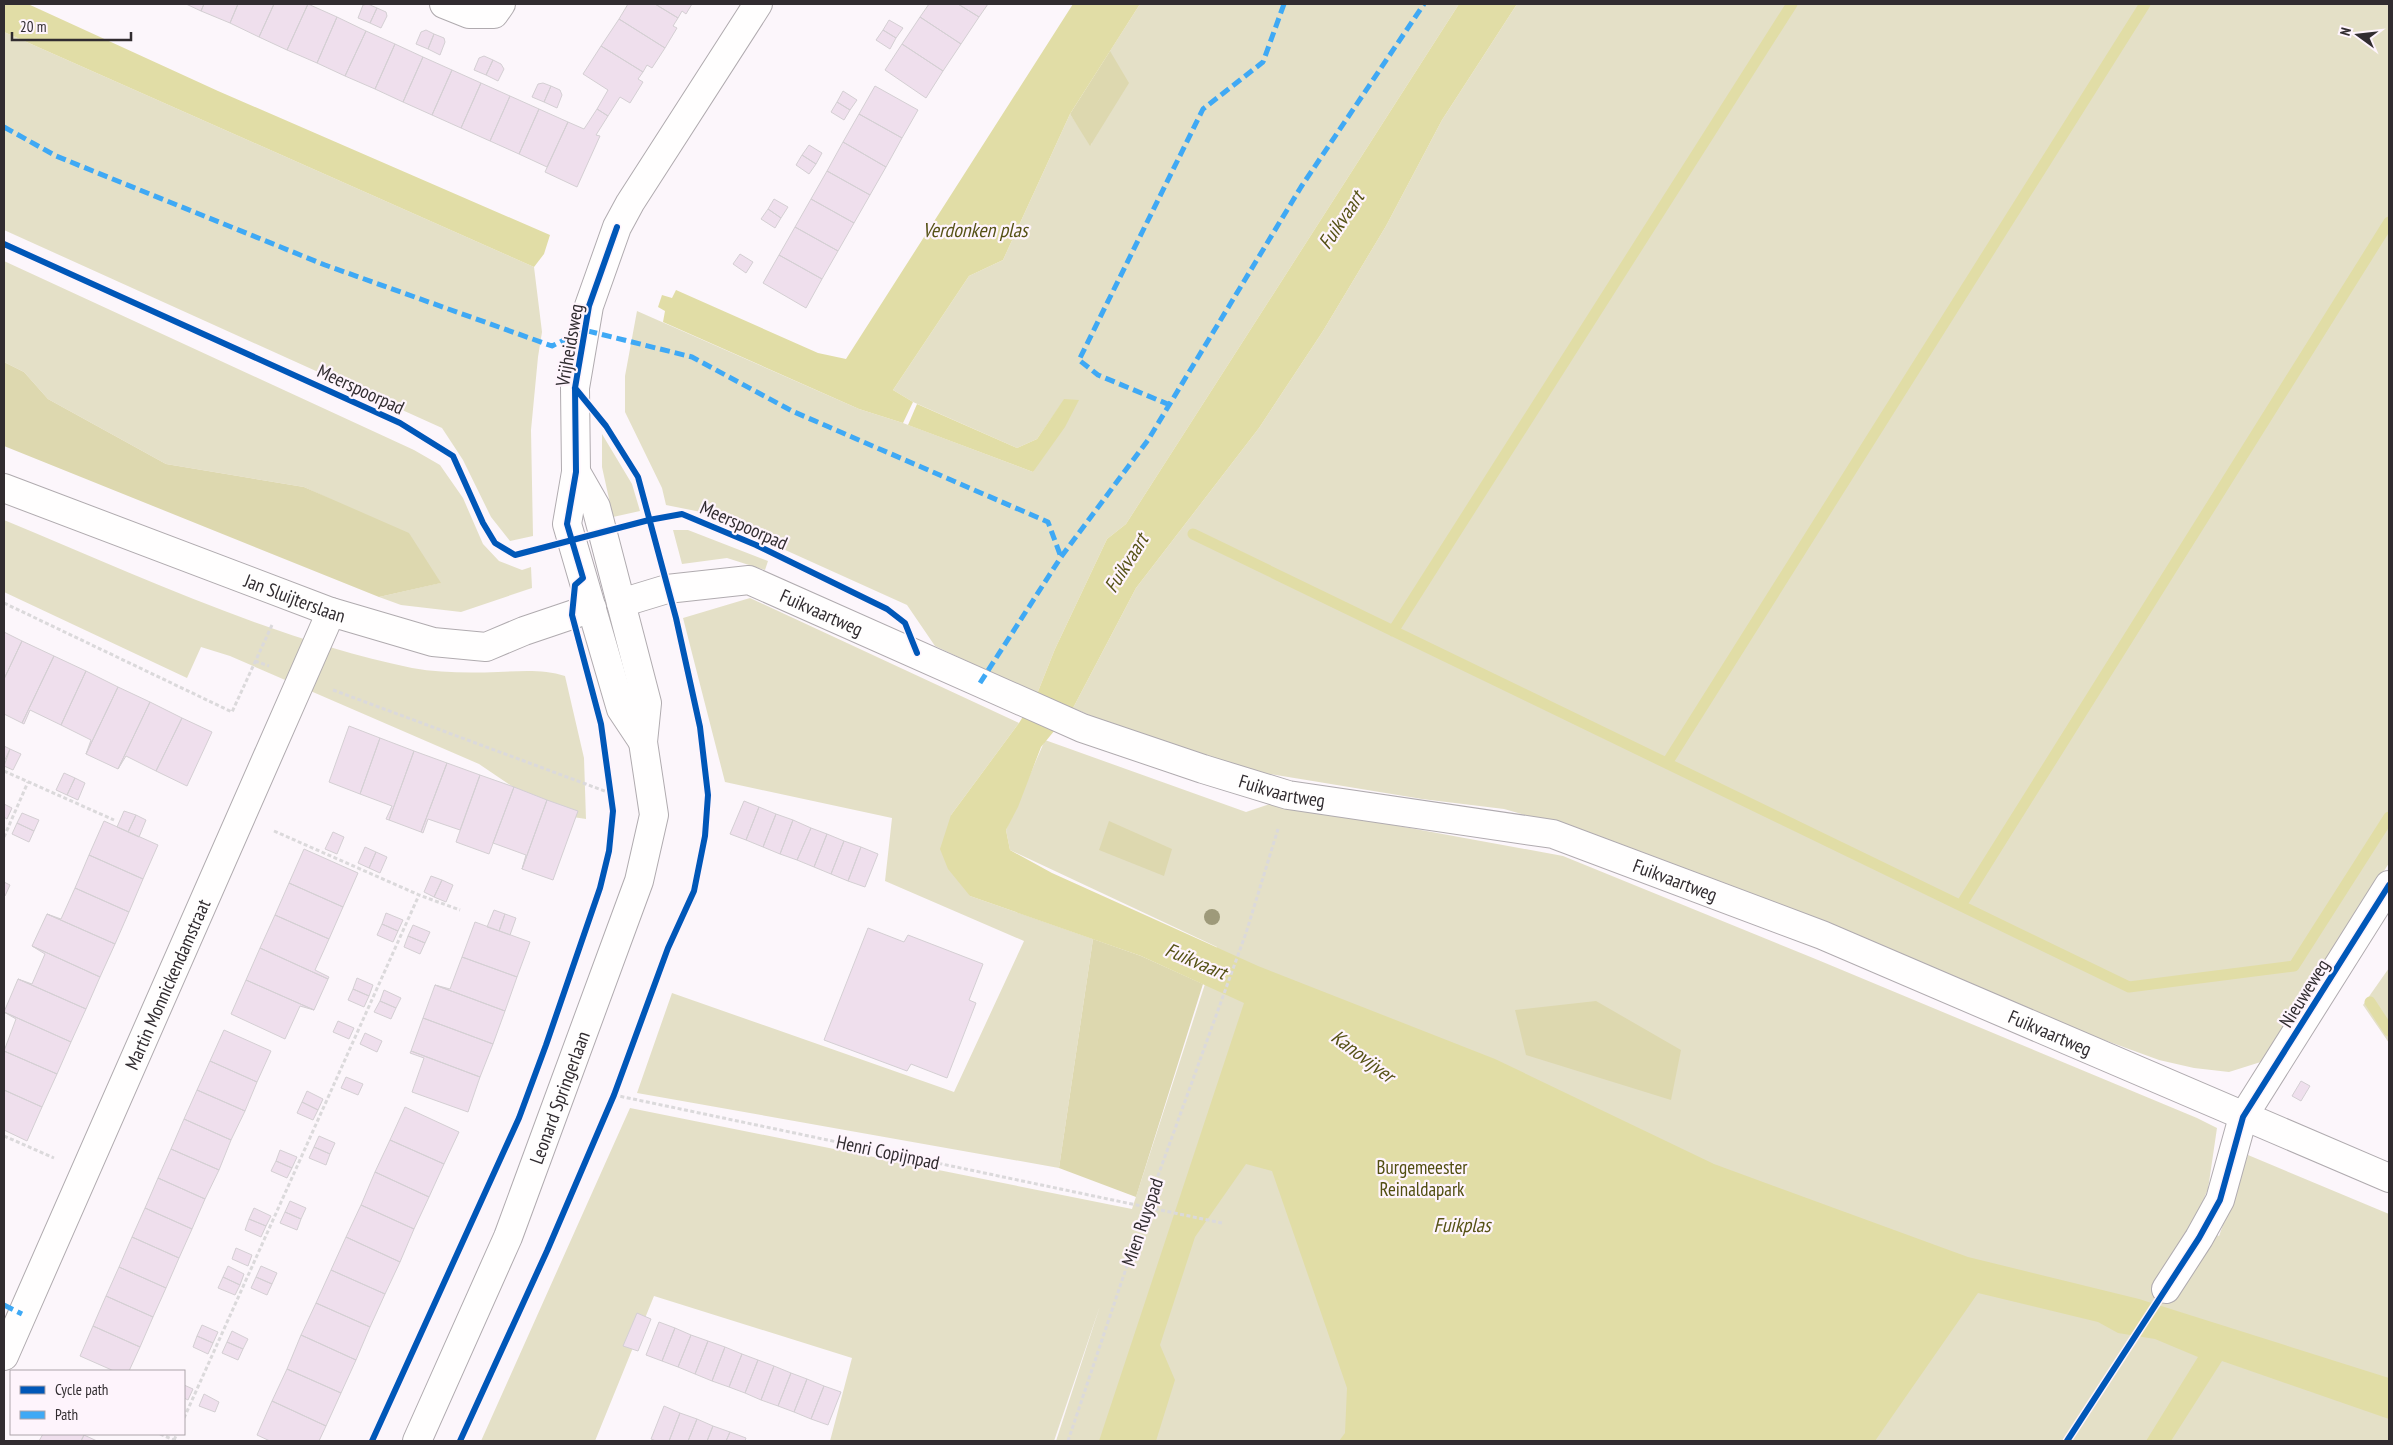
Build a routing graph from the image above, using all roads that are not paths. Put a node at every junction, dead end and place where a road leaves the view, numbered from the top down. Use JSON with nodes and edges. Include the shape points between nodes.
{"nodes":[{"id":1,"x":444,"y":4,"type":"edge"},
{"id":2,"x":501,"y":4,"type":"edge"},
{"id":3,"x":758,"y":4,"type":"edge"},
{"id":4,"x":576,"y":472,"type":"junction"},
{"id":5,"x":4,"y":488,"type":"edge"},
{"id":6,"x":621,"y":602,"type":"junction"},
{"id":7,"x":592,"y":608,"type":"junction"},
{"id":8,"x":331,"y":612,"type":"junction"},
{"id":9,"x":642,"y":742,"type":"junction"},
{"id":10,"x":2389,"y":885,"type":"edge"},
{"id":11,"x":2243,"y":1117,"type":"junction"},
{"id":12,"x":2389,"y":1178,"type":"edge"},
{"id":13,"x":2166,"y":1289,"type":"dead end"},
{"id":14,"x":4,"y":1356,"type":"edge"},
{"id":15,"x":417,"y":1441,"type":"edge"}],
"edges":[{"from":1,"to":2,"type":"street","via":[[469,14],[494,14]]},
{"from":3,"to":4,"type":"street","name":"Vrijheidsweg","via":[[617,227],[589,306],[583,340],[575,388]]},
{"from":4,"to":6,"type":"street","name":"Vrijheidsweg","via":[[596,507]]},
{"from":4,"to":7,"type":"street","name":"Vrijheidsweg","via":[[567,524]]},
{"from":5,"to":8,"type":"street","name":"Jan Sluijterslaan"},
{"from":6,"to":7,"type":"street","name":"Fuikvaartweg"},
{"from":6,"to":9,"type":"street","name":"Leonard Springerlaan","via":[[647,703]]},
{"from":6,"to":11,"type":"street","name":"Fuikvaartweg","via":[[667,588],[750,580],[1082,728],[1288,794],[1553,834],[1822,935]]},
{"from":7,"to":8,"type":"street","name":"Jan Sluijterslaan","via":[[486,647],[433,642]]},
{"from":7,"to":9,"type":"street","name":"Leonard Springerlaan","via":[[621,709]]},
{"from":8,"to":14,"type":"street","name":"Martin Monnickendamstraat"},
{"from":9,"to":15,"type":"street","name":"Leonard Springerlaan","via":[[654,815],[639,882],[508,1238]]},
{"from":10,"to":11,"type":"street","name":"Nieuweweg"},
{"from":11,"to":12,"type":"street","name":"Fuikvaartweg"},
{"from":11,"to":13,"type":"street","name":"Nieuweweg","via":[[2220,1200]]}]}
